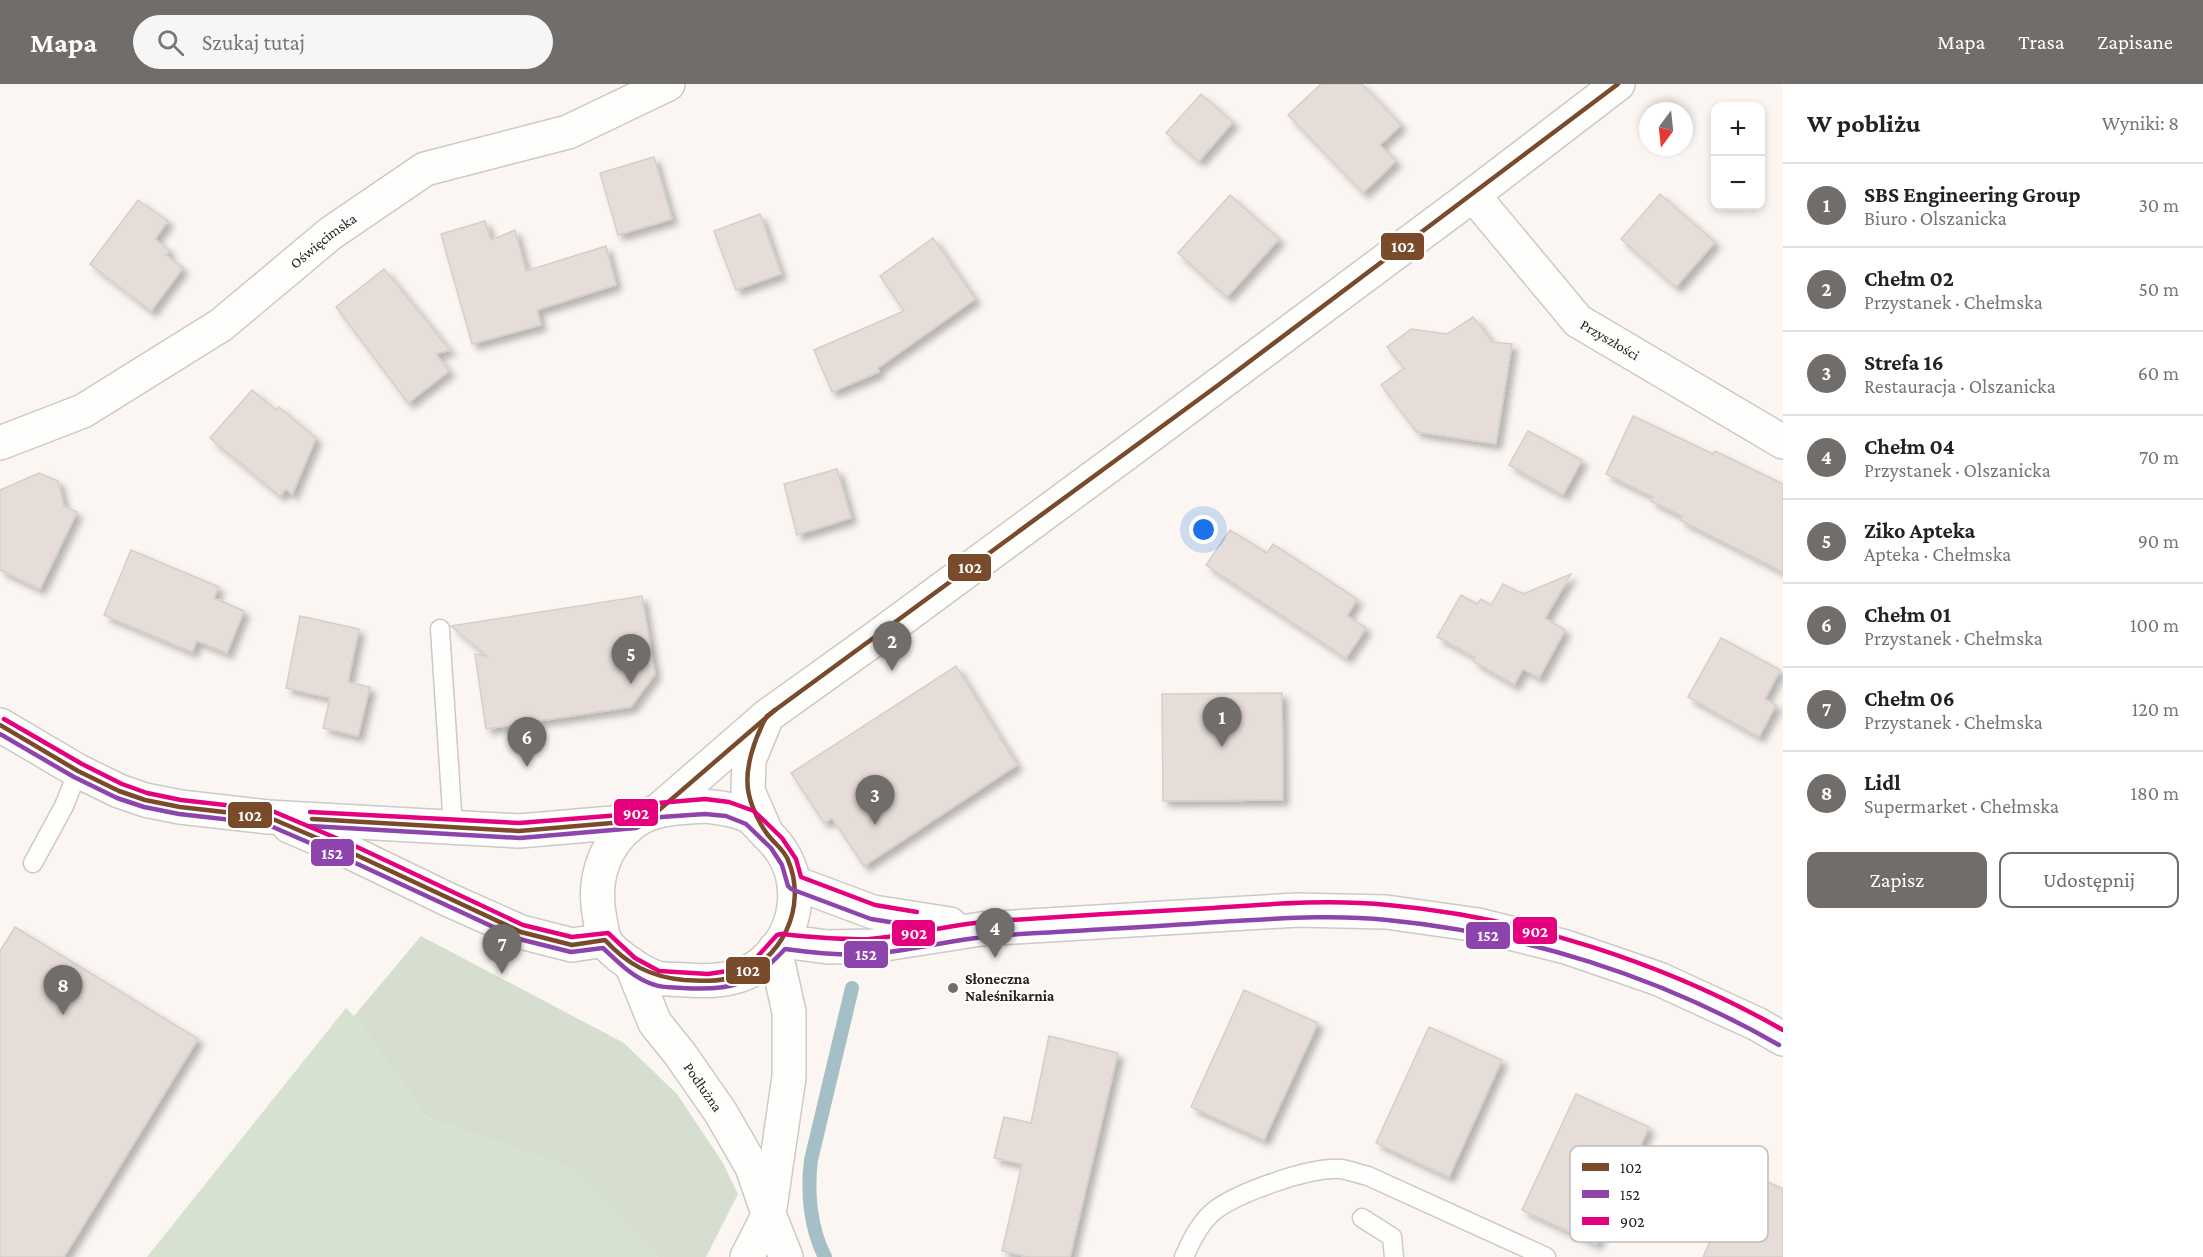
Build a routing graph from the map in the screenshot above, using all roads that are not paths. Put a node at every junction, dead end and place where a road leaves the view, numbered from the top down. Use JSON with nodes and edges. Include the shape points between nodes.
{"nodes":[{"id":1,"x":668,"y":84,"type":"edge"},
{"id":2,"x":1618,"y":84,"type":"edge"},
{"id":3,"x":1473,"y":195,"type":"junction"},
{"id":4,"x":1783,"y":442,"type":"edge"},
{"id":5,"x":0,"y":443,"type":"edge"},
{"id":6,"x":440,"y":629,"type":"dead end"},
{"id":7,"x":767,"y":716,"type":"junction"},
{"id":8,"x":0,"y":725,"type":"edge"},
{"id":9,"x":78,"y":771,"type":"junction"},
{"id":10,"x":647,"y":816,"type":"junction"},
{"id":11,"x":268,"y":817,"type":"junction"},
{"id":12,"x":453,"y":827,"type":"junction"},
{"id":13,"x":766,"y":833,"type":"junction"},
{"id":14,"x":33,"y":863,"type":"dead end"},
{"id":15,"x":795,"y":883,"type":"junction"},
{"id":16,"x":981,"y":928,"type":"junction"},
{"id":17,"x":605,"y":940,"type":"junction"},
{"id":18,"x":778,"y":945,"type":"junction"},
{"id":19,"x":631,"y":964,"type":"junction"},
{"id":20,"x":1783,"y":1039,"type":"edge"},
{"id":21,"x":769,"y":1214,"type":"junction"},
{"id":22,"x":1362,"y":1218,"type":"dead end"},
{"id":23,"x":747,"y":1257,"type":"edge"},
{"id":24,"x":786,"y":1257,"type":"edge"},
{"id":25,"x":1184,"y":1257,"type":"edge"},
{"id":26,"x":1394,"y":1257,"type":"edge"},
{"id":27,"x":1546,"y":1257,"type":"edge"}],
"edges":[{"from":1,"to":5,"type":"street","name":"Oświęcimska","via":[[568,132],[425,169],[331,233],[221,325],[83,411]]},
{"from":2,"to":3,"type":"street"},
{"from":3,"to":4,"type":"street","name":"Przyszłości","via":[[1578,321]]},
{"from":3,"to":7,"type":"street"},
{"from":6,"to":12,"type":"lane"},
{"from":7,"to":10,"type":"street"},
{"from":7,"to":13,"type":"street","via":[[749,760],[748,791]]},
{"from":8,"to":9,"type":"street"},
{"from":9,"to":11,"type":"street","via":[[145,800]]},
{"from":9,"to":14,"type":"lane"},
{"from":10,"to":12,"type":"street","via":[[519,831]]},
{"from":10,"to":13,"type":"street","via":[[705,806],[728,809],[750,817]]},
{"from":10,"to":17,"type":"street","via":[[617,838],[604,859],[597,882],[597,906]]},
{"from":11,"to":12,"type":"street"},
{"from":11,"to":17,"type":"street","via":[[521,932],[572,945]]},
{"from":13,"to":15,"type":"street","via":[[789,862]]},
{"from":15,"to":16,"type":"street","via":[[873,912]]},
{"from":15,"to":18,"type":"street","via":[[791,925]]},
{"from":16,"to":18,"type":"street","via":[[872,946]]},
{"from":16,"to":20,"type":"street","via":[[1297,910],[1386,912],[1478,925],[1566,946],[1659,979]]},
{"from":17,"to":19,"type":"street"},
{"from":18,"to":19,"type":"street","via":[[762,963],[737,977],[708,982],[657,978]]},
{"from":18,"to":21,"type":"street","via":[[789,1011],[789,1077]]},
{"from":19,"to":21,"type":"street","name":"Podłużna","via":[[655,1023],[721,1113],[752,1167]]},
{"from":21,"to":23,"type":"street"},
{"from":21,"to":24,"type":"street","name":"Podłużna"},
{"from":22,"to":26,"type":"lane","via":[[1392,1237]]},
{"from":25,"to":27,"type":"lane","via":[[1196,1231],[1217,1209],[1244,1194],[1312,1171],[1342,1169],[1368,1176]]}]}
